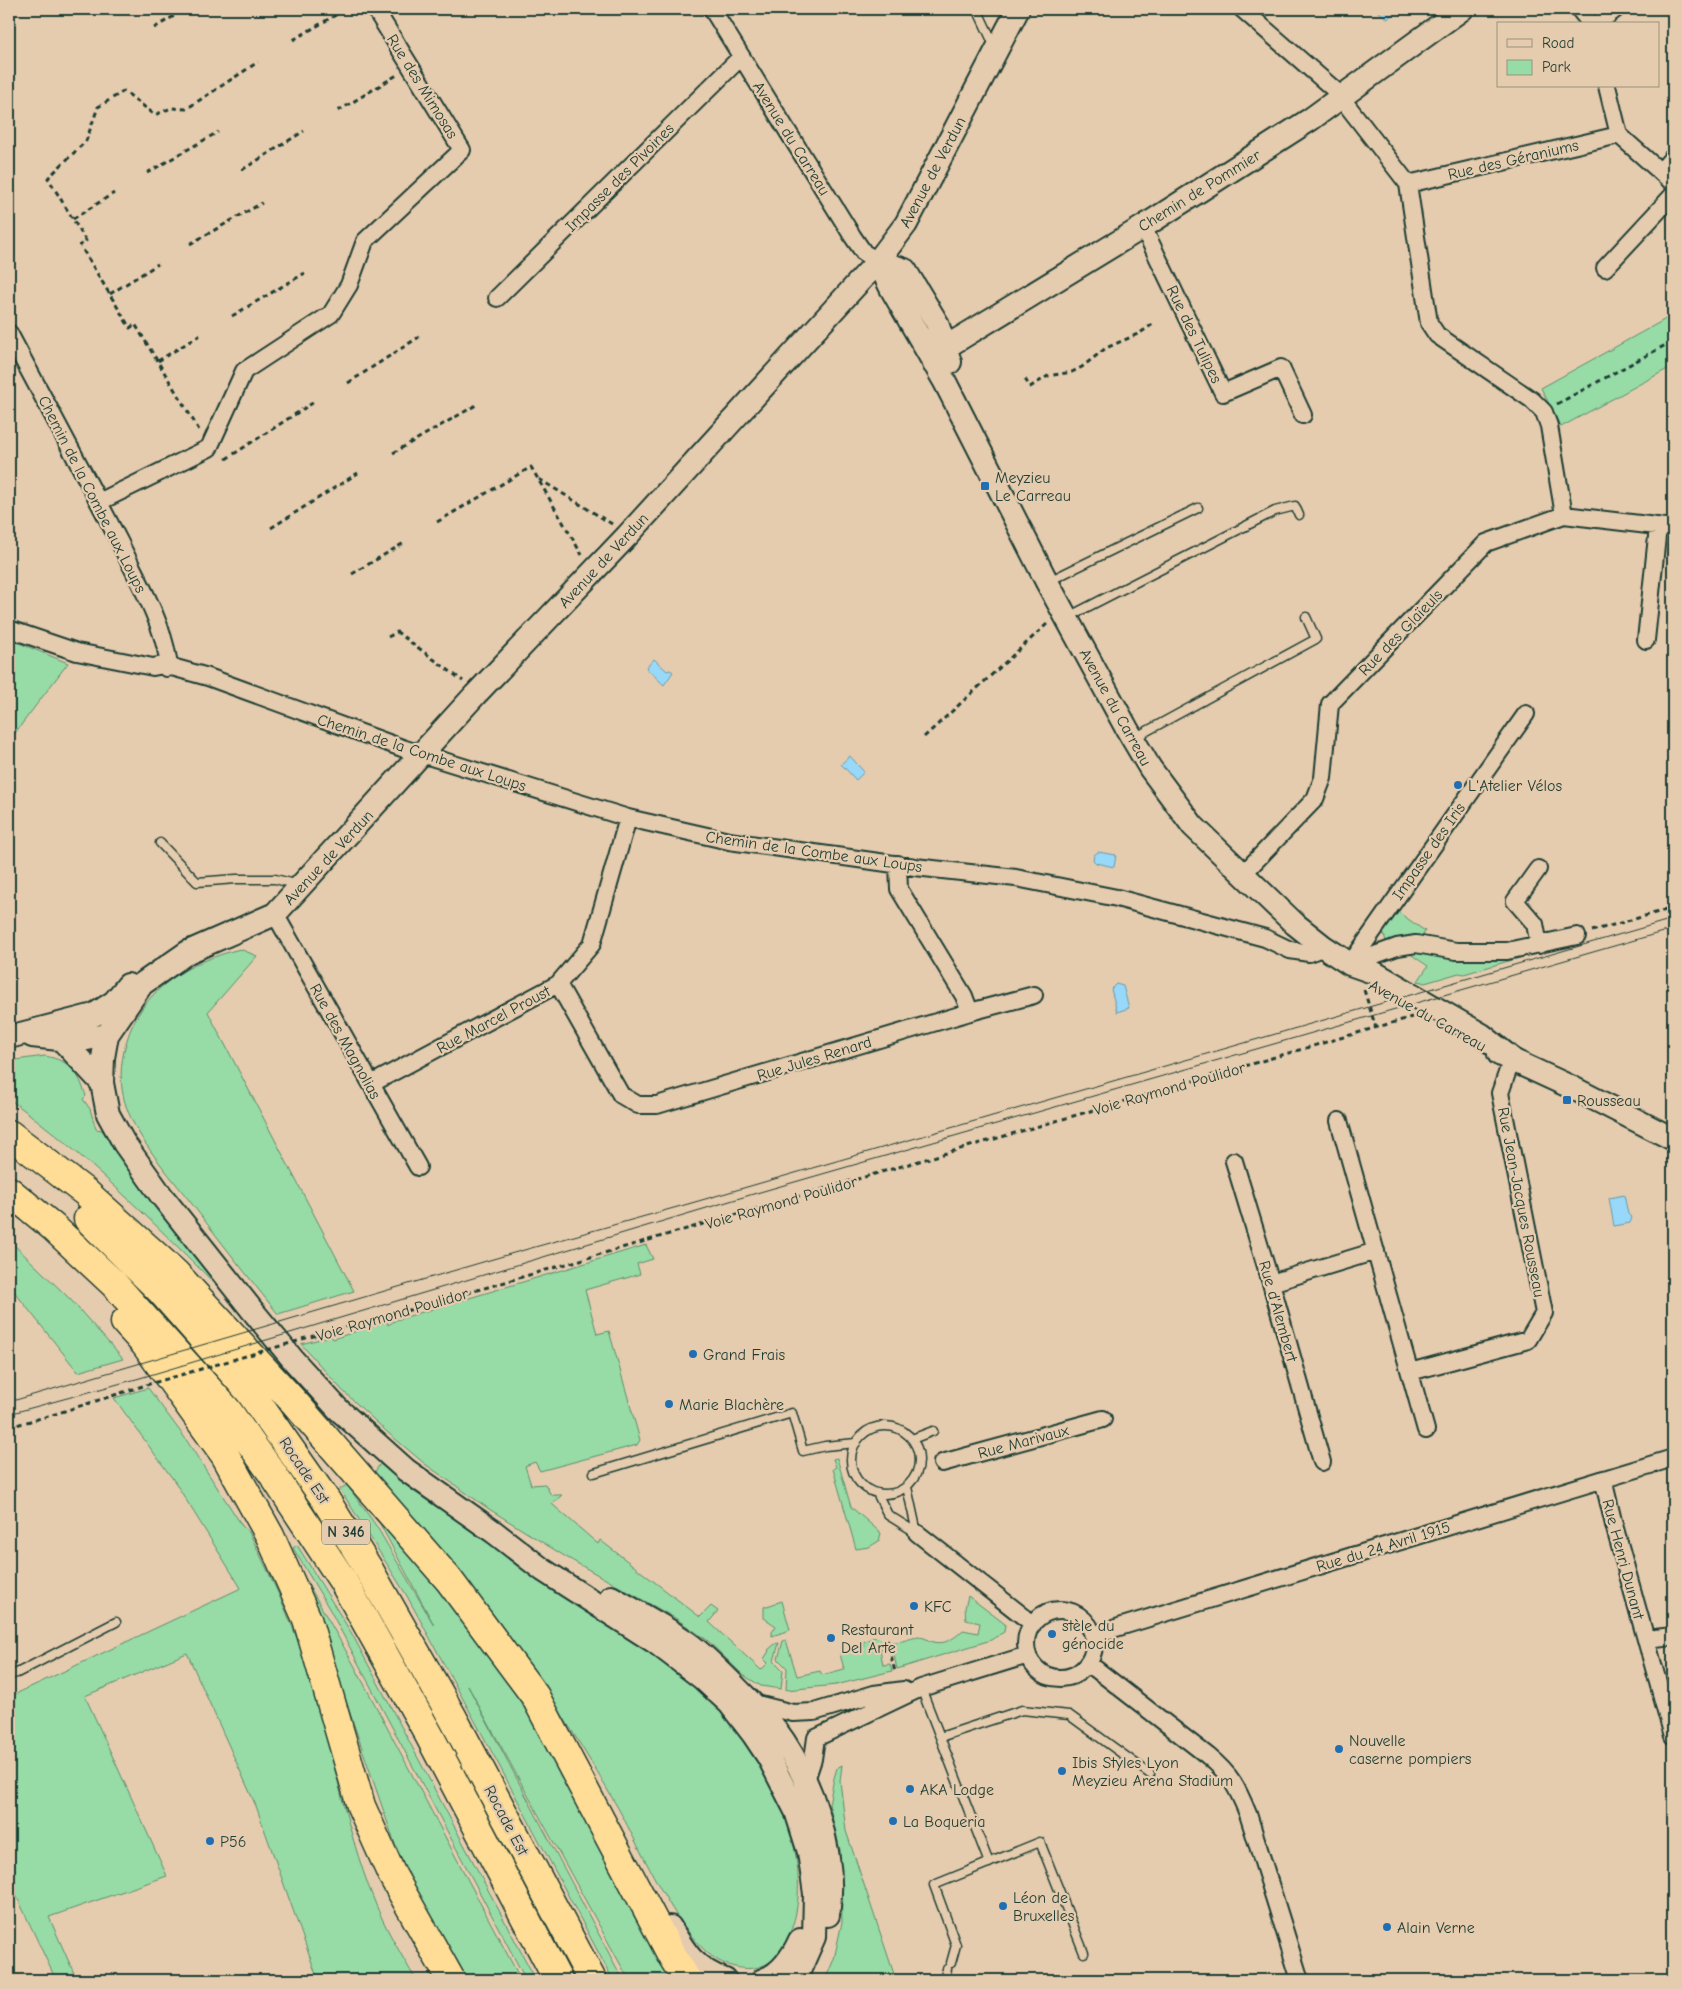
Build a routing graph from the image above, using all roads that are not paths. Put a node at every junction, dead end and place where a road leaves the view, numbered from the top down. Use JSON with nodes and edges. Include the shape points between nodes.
{"nodes":[{"id":1,"x":375,"y":9,"type":"edge"},
{"id":2,"x":712,"y":9,"type":"edge"},
{"id":3,"x":977,"y":9,"type":"edge"},
{"id":4,"x":1018,"y":9,"type":"edge"},
{"id":5,"x":1242,"y":9,"type":"edge"},
{"id":6,"x":1462,"y":9,"type":"edge"},
{"id":7,"x":1579,"y":9,"type":"edge"},
{"id":8,"x":1616,"y":9,"type":"edge"},
{"id":9,"x":1589,"y":22,"type":"edge"},
{"id":10,"x":1600,"y":22,"type":"edge"},
{"id":11,"x":996,"y":50,"type":"junction"},
{"id":12,"x":742,"y":57,"type":"junction"},
{"id":13,"x":1607,"y":88,"type":"edge"},
{"id":14,"x":1342,"y":98,"type":"junction"},
{"id":15,"x":1619,"y":135,"type":"junction"},
{"id":16,"x":1673,"y":157,"type":"edge"},
{"id":17,"x":1661,"y":171,"type":"junction"},
{"id":18,"x":1673,"y":183,"type":"edge"},
{"id":19,"x":1408,"y":184,"type":"junction"},
{"id":20,"x":1673,"y":194,"type":"edge"},
{"id":21,"x":1143,"y":227,"type":"junction"},
{"id":22,"x":878,"y":261,"type":"junction"},
{"id":23,"x":1605,"y":268,"type":"dead end"},
{"id":24,"x":497,"y":298,"type":"dead end"},
{"id":25,"x":9,"y":333,"type":"edge"},
{"id":26,"x":940,"y":356,"type":"junction"},
{"id":27,"x":1304,"y":415,"type":"dead end"},
{"id":28,"x":99,"y":502,"type":"junction"},
{"id":29,"x":1198,"y":508,"type":"dead end"},
{"id":30,"x":1300,"y":515,"type":"dead end"},
{"id":31,"x":1564,"y":515,"type":"junction"},
{"id":32,"x":1666,"y":527,"type":"edge"},
{"id":33,"x":1047,"y":582,"type":"junction"},
{"id":34,"x":1064,"y":614,"type":"junction"},
{"id":35,"x":1306,"y":617,"type":"dead end"},
{"id":36,"x":9,"y":629,"type":"edge"},
{"id":37,"x":1646,"y":640,"type":"dead end"},
{"id":38,"x":168,"y":664,"type":"junction"},
{"id":39,"x":1526,"y":714,"type":"dead end"},
{"id":40,"x":1133,"y":739,"type":"junction"},
{"id":41,"x":421,"y":755,"type":"junction"},
{"id":42,"x":628,"y":818,"type":"junction"},
{"id":43,"x":160,"y":843,"type":"dead end"},
{"id":44,"x":898,"y":864,"type":"junction"},
{"id":45,"x":1538,"y":869,"type":"dead end"},
{"id":46,"x":1243,"y":874,"type":"junction"},
{"id":47,"x":301,"y":886,"type":"junction"},
{"id":48,"x":265,"y":918,"type":"junction"},
{"id":49,"x":1295,"y":924,"type":"junction"},
{"id":50,"x":1577,"y":936,"type":"road end"},
{"id":51,"x":1265,"y":938,"type":"junction"},
{"id":52,"x":1539,"y":945,"type":"junction"},
{"id":53,"x":1324,"y":947,"type":"junction"},
{"id":54,"x":1350,"y":964,"type":"junction"},
{"id":55,"x":558,"y":984,"type":"junction"},
{"id":56,"x":1034,"y":995,"type":"dead end"},
{"id":57,"x":970,"y":1012,"type":"junction"},
{"id":58,"x":107,"y":1034,"type":"junction"},
{"id":59,"x":12,"y":1036,"type":"edge"},
{"id":60,"x":61,"y":1039,"type":"junction"},
{"id":61,"x":1512,"y":1059,"type":"junction"},
{"id":62,"x":102,"y":1084,"type":"junction"},
{"id":63,"x":371,"y":1084,"type":"junction"},
{"id":64,"x":1339,"y":1121,"type":"dead end"},
{"id":65,"x":9,"y":1134,"type":"edge"},
{"id":66,"x":1673,"y":1139,"type":"edge"},
{"id":67,"x":9,"y":1152,"type":"edge"},
{"id":68,"x":1234,"y":1161,"type":"dead end"},
{"id":69,"x":418,"y":1167,"type":"dead end"},
{"id":70,"x":9,"y":1191,"type":"edge"},
{"id":71,"x":1376,"y":1251,"type":"junction"},
{"id":72,"x":1271,"y":1283,"type":"junction"},
{"id":73,"x":114,"y":1284,"type":"junction"},
{"id":74,"x":1410,"y":1372,"type":"junction"},
{"id":75,"x":1103,"y":1419,"type":"dead end"},
{"id":76,"x":1426,"y":1430,"type":"dead end"},
{"id":77,"x":933,"y":1431,"type":"dead end"},
{"id":78,"x":912,"y":1438,"type":"junction"},
{"id":79,"x":856,"y":1443,"type":"junction"},
{"id":80,"x":1673,"y":1458,"type":"edge"},
{"id":81,"x":1322,"y":1462,"type":"dead end"},
{"id":82,"x":942,"y":1463,"type":"dead end"},
{"id":83,"x":594,"y":1474,"type":"dead end"},
{"id":84,"x":1603,"y":1479,"type":"junction"},
{"id":85,"x":907,"y":1487,"type":"junction"},
{"id":86,"x":877,"y":1494,"type":"junction"},
{"id":87,"x":494,"y":1532,"type":"junction"},
{"id":88,"x":918,"y":1533,"type":"junction"},
{"id":89,"x":116,"y":1622,"type":"dead end"},
{"id":90,"x":1033,"y":1624,"type":"junction"},
{"id":91,"x":1093,"y":1635,"type":"junction"},
{"id":92,"x":1673,"y":1636,"type":"edge"},
{"id":93,"x":1646,"y":1639,"type":"junction"},
{"id":94,"x":1028,"y":1655,"type":"junction"},
{"id":95,"x":1088,"y":1663,"type":"junction"},
{"id":96,"x":9,"y":1675,"type":"edge"},
{"id":97,"x":921,"y":1688,"type":"junction"},
{"id":98,"x":752,"y":1703,"type":"junction"},
{"id":99,"x":793,"y":1713,"type":"junction"},
{"id":100,"x":1673,"y":1736,"type":"edge"},
{"id":101,"x":940,"y":1737,"type":"junction"},
{"id":102,"x":816,"y":1738,"type":"junction"},
{"id":103,"x":770,"y":1742,"type":"junction"},
{"id":104,"x":1150,"y":1774,"type":"dead end"},
{"id":105,"x":806,"y":1780,"type":"junction"},
{"id":106,"x":989,"y":1863,"type":"junction"},
{"id":107,"x":815,"y":1894,"type":"junction"},
{"id":108,"x":640,"y":1895,"type":"junction"},
{"id":109,"x":1084,"y":1953,"type":"dead end"},
{"id":110,"x":451,"y":1980,"type":"edge"},
{"id":111,"x":558,"y":1980,"type":"edge"},
{"id":112,"x":592,"y":1980,"type":"edge"},
{"id":113,"x":688,"y":1980,"type":"edge"},
{"id":114,"x":725,"y":1980,"type":"edge"},
{"id":115,"x":762,"y":1980,"type":"edge"},
{"id":116,"x":796,"y":1980,"type":"edge"},
{"id":117,"x":808,"y":1980,"type":"edge"},
{"id":118,"x":944,"y":1980,"type":"edge"},
{"id":119,"x":1300,"y":1980,"type":"edge"}],
"edges":[{"from":1,"to":28,"type":"street","name":"Rue des Mimosas","via":[[462,150],[365,241],[349,286],[331,314],[244,371],[209,448]]},
{"from":2,"to":12,"type":"street","name":"Avenue du Carreau"},
{"from":3,"to":11,"type":"lane"},
{"from":4,"to":11,"type":"main road","name":"Avenue de Verdun"},
{"from":5,"to":14,"type":"street"},
{"from":6,"to":14,"type":"main road","name":"Chemin de Pommier"},
{"from":7,"to":9,"type":"street"},
{"from":8,"to":10,"type":"street"},
{"from":11,"to":22,"type":"main road","name":"Avenue de Verdun","via":[[906,224]]},
{"from":12,"to":22,"type":"street","name":"Avenue du Carreau","via":[[864,253]]},
{"from":12,"to":24,"type":"street","name":"Impasse des Pivoines"},
{"from":13,"to":15,"type":"street"},
{"from":14,"to":19,"type":"street"},
{"from":14,"to":21,"type":"main road","name":"Chemin de Pommier"},
{"from":15,"to":17,"type":"street"},
{"from":15,"to":19,"type":"street","name":"Rue des Géraniums"},
{"from":16,"to":17,"type":"street"},
{"from":17,"to":18,"type":"street"},
{"from":19,"to":31,"type":"street","via":[[1429,323],[1437,335],[1532,400],[1544,412]]},
{"from":20,"to":23,"type":"street"},
{"from":21,"to":26,"type":"main road","name":"Chemin de Pommier"},
{"from":21,"to":27,"type":"street","name":"Rue des Tulipes","via":[[1223,393],[1281,368]]},
{"from":22,"to":26,"type":"main road","name":"Avenue du Carreau","via":[[905,270],[937,323]]},
{"from":22,"to":41,"type":"main road","name":"Avenue de Verdun"},
{"from":25,"to":28,"type":"street","name":"Chemin de la Combe aux Loups"},
{"from":26,"to":33,"type":"main road","name":"Avenue du Carreau","via":[[950,358],[952,398]]},
{"from":28,"to":38,"type":"street","name":"Chemin de la Combe aux Loups","via":[[153,610],[162,632]]},
{"from":29,"to":33,"type":"lane"},
{"from":30,"to":34,"type":"lane","via":[[1295,506],[1275,511]]},
{"from":31,"to":32,"type":"street","name":"Rue des Glaïeuls"},
{"from":31,"to":46,"type":"street","name":"Rue des Glaïeuls","via":[[1486,543],[1330,704],[1323,778],[1315,799]]},
{"from":32,"to":37,"type":"street","name":"Rue des Glaïeuls"},
{"from":33,"to":34,"type":"main road","name":"Avenue du Carreau"},
{"from":34,"to":40,"type":"main road","name":"Avenue du Carreau"},
{"from":35,"to":40,"type":"lane","via":[[1316,639]]},
{"from":36,"to":38,"type":"street","via":[[77,652],[153,667]]},
{"from":38,"to":41,"type":"street","name":"Chemin de la Combe aux Loups"},
{"from":39,"to":54,"type":"street","name":"Impasse des Iris"},
{"from":40,"to":46,"type":"main road","name":"Avenue du Carreau","via":[[1193,826]]},
{"from":41,"to":42,"type":"street","name":"Chemin de la Combe aux Loups"},
{"from":41,"to":47,"type":"main road","name":"Avenue de Verdun"},
{"from":42,"to":44,"type":"street","name":"Chemin de la Combe aux Loups","via":[[729,842]]},
{"from":42,"to":55,"type":"street","name":"Rue Marcel Proust","via":[[592,944]]},
{"from":43,"to":47,"type":"lane","via":[[197,882],[275,879]]},
{"from":44,"to":51,"type":"street","name":"Chemin de la Combe aux Loups","via":[[1016,878],[1108,896]]},
{"from":44,"to":57,"type":"street","via":[[899,889],[964,996]]},
{"from":45,"to":52,"type":"street","via":[[1515,901],[1535,924]]},
{"from":46,"to":49,"type":"main road","name":"Avenue du Carreau"},
{"from":47,"to":48,"type":"main road","name":"Avenue de Verdun"},
{"from":48,"to":58,"type":"main road","name":"Avenue de Verdun","via":[[188,952],[142,984]]},
{"from":48,"to":59,"type":"main road","via":[[186,941],[139,972],[114,1002],[94,1015]]},
{"from":48,"to":63,"type":"street","name":"Rue des Magnolias"},
{"from":49,"to":51,"type":"street","via":[[1280,936]]},
{"from":49,"to":53,"type":"main road","name":"Avenue du Carreau"},
{"from":50,"to":52,"type":"street"},
{"from":51,"to":53,"type":"street","name":"Chemin de la Combe aux Loups","via":[[1290,950],[1309,953]]},
{"from":52,"to":54,"type":"street","via":[[1507,951],[1456,951],[1416,944],[1397,947]]},
{"from":53,"to":54,"type":"main road","name":"Avenue du Carreau"},
{"from":54,"to":61,"type":"main road","name":"Avenue du Carreau","via":[[1373,972],[1482,1035]]},
{"from":54,"to":61,"type":"main road","name":"Avenue du Carreau","via":[[1367,982],[1477,1044]]},
{"from":55,"to":57,"type":"street","name":"Rue Jules Renard","via":[[621,1095],[638,1105],[658,1105]]},
{"from":55,"to":63,"type":"street","name":"Rue Marcel Proust"},
{"from":56,"to":57,"type":"street","name":"Rue Jules Renard"},
{"from":58,"to":60,"type":"main road","via":[[77,1041]]},
{"from":58,"to":62,"type":"main road"},
{"from":59,"to":60,"type":"main road"},
{"from":60,"to":62,"type":"main road"},
{"from":61,"to":66,"type":"main road","name":"Avenue du Carreau"},
{"from":61,"to":74,"type":"street","name":"Rue Jean-Jacques Rousseau","via":[[1500,1093],[1544,1313],[1528,1340]]},
{"from":62,"to":87,"type":"main road","via":[[108,1114],[124,1143],[161,1195],[295,1362],[338,1409],[406,1470]]},
{"from":63,"to":69,"type":"street","name":"Rue des Magnolias"},
{"from":64,"to":71,"type":"street"},
{"from":65,"to":108,"type":"highway","via":[[85,1192],[176,1274],[449,1580],[535,1696]]},
{"from":67,"to":112,"type":"highway","name":"Rocade Est","number":"N 346","via":[[79,1210],[161,1291],[250,1392],[296,1457],[368,1568],[453,1718]]},
{"from":68,"to":72,"type":"street","name":"Rue d'Alembert"},
{"from":70,"to":73,"type":"highway","name":"Rocade Est","number":"N 346"},
{"from":71,"to":72,"type":"street"},
{"from":71,"to":74,"type":"street"},
{"from":72,"to":81,"type":"street","name":"Rue d'Alembert"},
{"from":73,"to":110,"type":"highway","via":[[122,1318],[145,1344],[225,1455],[270,1536],[307,1619],[361,1806],[391,1873]]},
{"from":73,"to":111,"type":"highway","name":"Rocade Est","number":"N 346","via":[[227,1410],[343,1580]]},
{"from":74,"to":76,"type":"street"},
{"from":75,"to":82,"type":"street","name":"Rue Marivaux"},
{"from":77,"to":78,"type":"lane"},
{"from":78,"to":79,"type":"lane","via":[[904,1431],[883,1426],[863,1434]]},
{"from":78,"to":85,"type":"lane","via":[[918,1448],[919,1469]]},
{"from":79,"to":83,"type":"lane","via":[[803,1452],[792,1413]]},
{"from":79,"to":86,"type":"lane","via":[[851,1456],[852,1470],[864,1487]]},
{"from":80,"to":84,"type":"street","name":"Rue du 24 Avril 1915"},
{"from":84,"to":91,"type":"street","name":"Rue du 24 Avril 1915"},
{"from":84,"to":93,"type":"street","name":"Rue Henri Dunant"},
{"from":85,"to":86,"type":"lane","via":[[898,1492]]},
{"from":85,"to":88,"type":"lane"},
{"from":86,"to":88,"type":"lane","via":[[888,1515]]},
{"from":87,"to":98,"type":"main road","via":[[555,1564],[692,1646]]},
{"from":87,"to":103,"type":"main road","via":[[543,1570],[655,1642],[702,1678]]},
{"from":88,"to":90,"type":"street"},
{"from":89,"to":96,"type":"lane"},
{"from":90,"to":91,"type":"street","via":[[1050,1612],[1072,1612],[1089,1626]]},
{"from":90,"to":94,"type":"street","via":[[1026,1644]]},
{"from":91,"to":95,"type":"street","via":[[1093,1655]]},
{"from":92,"to":93,"type":"street","name":"Rue Henri Dunant"},
{"from":93,"to":100,"type":"street","name":"Rue Henri Dunant"},
{"from":94,"to":95,"type":"street","via":[[1033,1665],[1050,1677],[1072,1677]]},
{"from":94,"to":97,"type":"street"},
{"from":95,"to":119,"type":"street","via":[[1208,1756],[1238,1789]]},
{"from":97,"to":99,"type":"street","via":[[874,1694],[814,1712]]},
{"from":97,"to":101,"type":"lane"},
{"from":97,"to":102,"type":"street"},
{"from":98,"to":99,"type":"street"},
{"from":98,"to":103,"type":"main road"},
{"from":99,"to":103,"type":"street","via":[[777,1722]]},
{"from":101,"to":104,"type":"lane","via":[[1022,1710],[1069,1716]]},
{"from":101,"to":106,"type":"lane"},
{"from":102,"to":103,"type":"street"},
{"from":102,"to":105,"type":"street"},
{"from":103,"to":105,"type":"main road"},
{"from":103,"to":107,"type":"main road","via":[[809,1852]]},
{"from":105,"to":117,"type":"main road","via":[[828,1854],[830,1900],[822,1946]]},
{"from":106,"to":109,"type":"lane","via":[[1040,1842]]},
{"from":106,"to":118,"type":"lane","via":[[934,1885],[956,1945]]},
{"from":107,"to":115,"type":"main road","via":[[797,1947],[784,1967],[769,1979]]},
{"from":107,"to":116,"type":"main road","via":[[814,1937]]},
{"from":108,"to":113,"type":"highway"},
{"from":108,"to":114,"type":"main road","via":[[668,1925],[694,1963],[708,1974]]}]}
